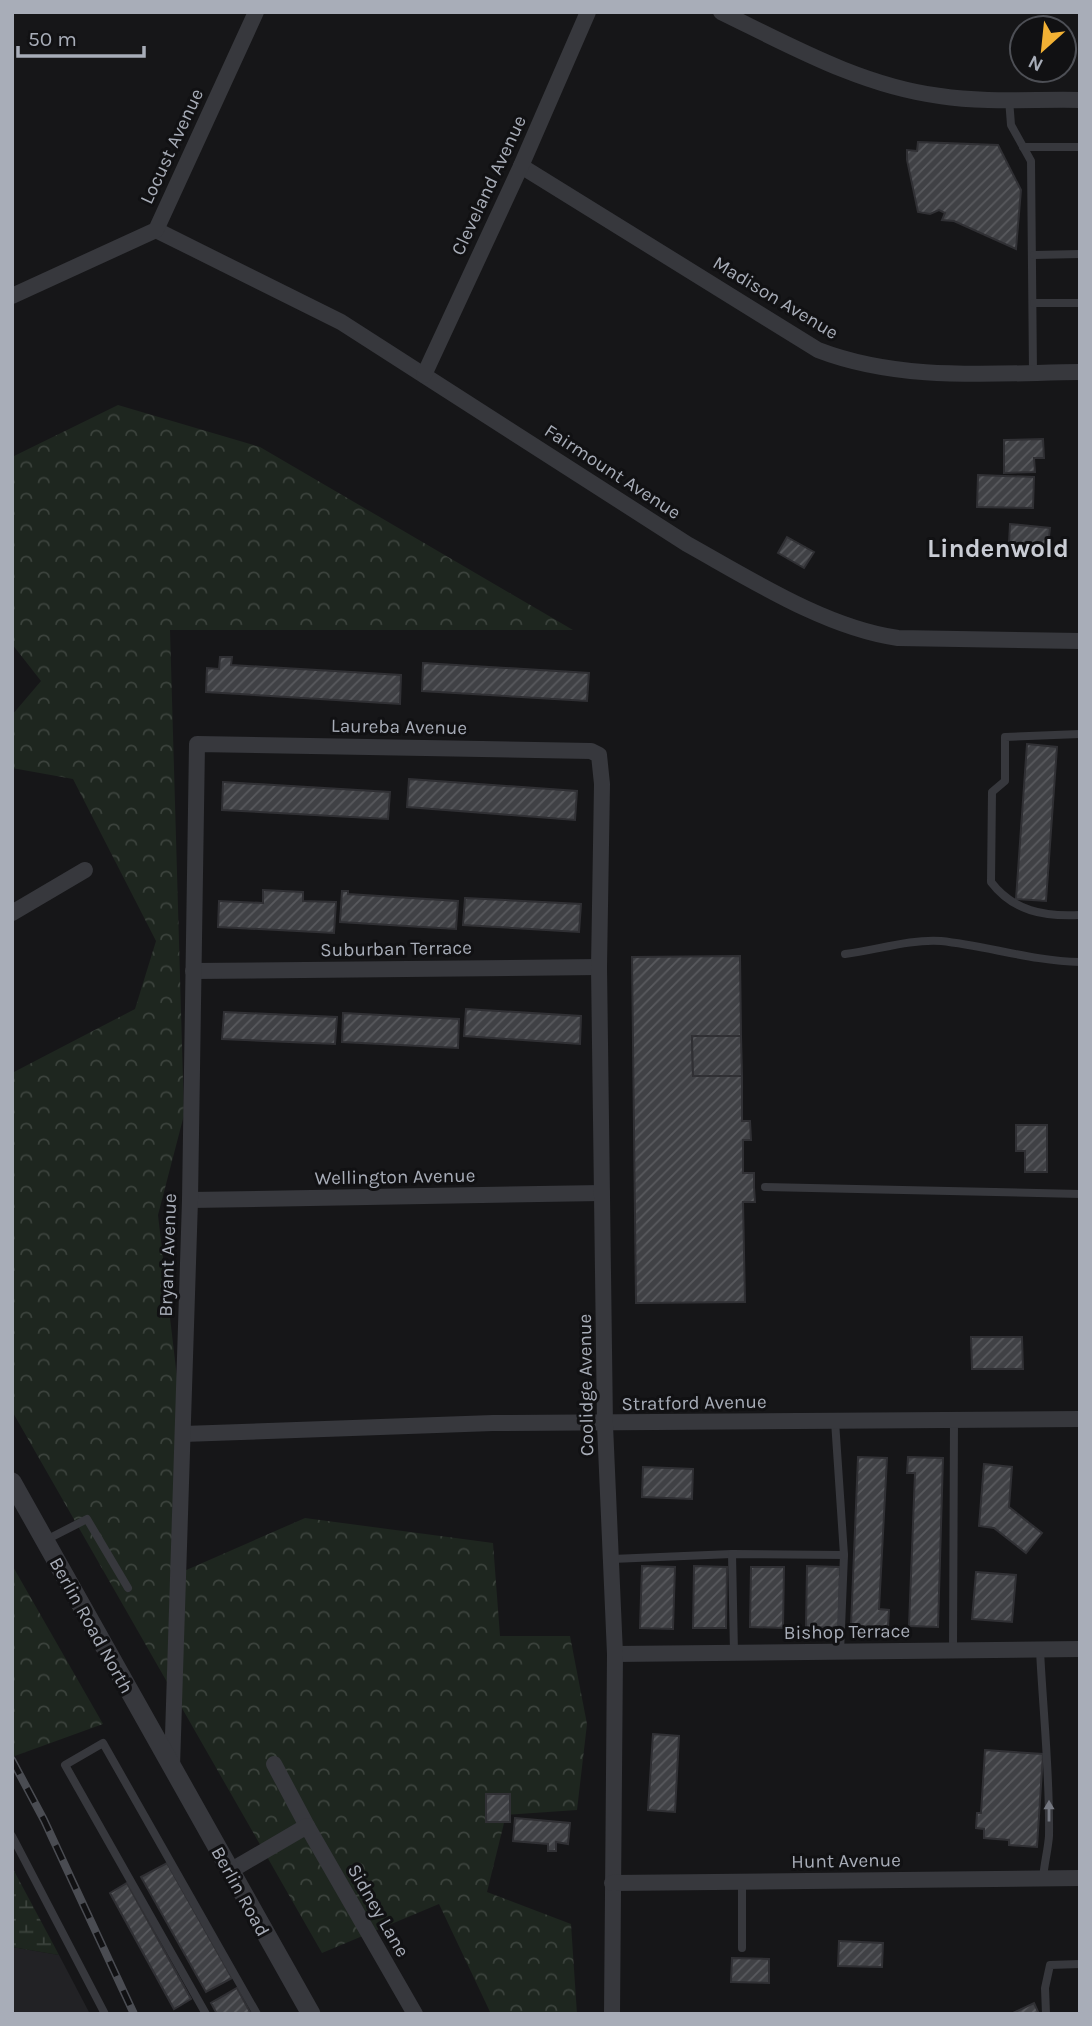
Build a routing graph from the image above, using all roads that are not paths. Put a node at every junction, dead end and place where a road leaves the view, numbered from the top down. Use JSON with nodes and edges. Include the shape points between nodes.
{"nodes":[{"id":1,"x":256,"y":12,"type":"edge"},
{"id":2,"x":588,"y":12,"type":"edge"},
{"id":3,"x":721,"y":12,"type":"edge"},
{"id":4,"x":1009,"y":99,"type":"junction"},
{"id":5,"x":1080,"y":100,"type":"edge"},
{"id":6,"x":1023,"y":147,"type":"junction"},
{"id":7,"x":1080,"y":147,"type":"edge"},
{"id":8,"x":521,"y":166,"type":"junction"},
{"id":9,"x":156,"y":230,"type":"junction"},
{"id":10,"x":1080,"y":254,"type":"edge"},
{"id":11,"x":1034,"y":255,"type":"junction"},
{"id":12,"x":12,"y":296,"type":"edge"},
{"id":13,"x":1034,"y":303,"type":"junction"},
{"id":14,"x":1080,"y":303,"type":"edge"},
{"id":15,"x":1080,"y":372,"type":"edge"},
{"id":16,"x":1033,"y":373,"type":"junction"},
{"id":17,"x":424,"y":375,"type":"junction"},
{"id":18,"x":1080,"y":640,"type":"edge"},
{"id":19,"x":1080,"y":734,"type":"edge"},
{"id":20,"x":197,"y":744,"type":"joint"},
{"id":21,"x":599,"y":755,"type":"joint"},
{"id":22,"x":85,"y":870,"type":"dead end"},
{"id":23,"x":12,"y":913,"type":"edge"},
{"id":24,"x":1080,"y":915,"type":"edge"},
{"id":25,"x":845,"y":954,"type":"dead end"},
{"id":26,"x":1080,"y":962,"type":"edge"},
{"id":27,"x":599,"y":967,"type":"junction"},
{"id":28,"x":193,"y":971,"type":"junction"},
{"id":29,"x":765,"y":1187,"type":"dead end"},
{"id":30,"x":602,"y":1194,"type":"junction"},
{"id":31,"x":1080,"y":1194,"type":"edge"},
{"id":32,"x":190,"y":1200,"type":"junction"},
{"id":33,"x":1080,"y":1419,"type":"edge"},
{"id":34,"x":954,"y":1420,"type":"junction"},
{"id":35,"x":835,"y":1421,"type":"junction"},
{"id":36,"x":605,"y":1425,"type":"junction"},
{"id":37,"x":183,"y":1434,"type":"junction"},
{"id":38,"x":12,"y":1482,"type":"edge"},
{"id":39,"x":45,"y":1541,"type":"junction"},
{"id":40,"x":732,"y":1553,"type":"junction"},
{"id":41,"x":844,"y":1555,"type":"junction"},
{"id":42,"x":612,"y":1559,"type":"junction"},
{"id":43,"x":128,"y":1588,"type":"dead end"},
{"id":44,"x":1080,"y":1649,"type":"edge"},
{"id":45,"x":953,"y":1650,"type":"junction"},
{"id":46,"x":1040,"y":1650,"type":"junction"},
{"id":47,"x":840,"y":1652,"type":"junction"},
{"id":48,"x":734,"y":1653,"type":"junction"},
{"id":49,"x":615,"y":1654,"type":"junction"},
{"id":50,"x":274,"y":1764,"type":"dead end"},
{"id":51,"x":172,"y":1767,"type":"junction"},
{"id":52,"x":307,"y":1826,"type":"junction"},
{"id":53,"x":12,"y":1836,"type":"edge"},
{"id":54,"x":230,"y":1871,"type":"junction"},
{"id":55,"x":1080,"y":1878,"type":"edge"},
{"id":56,"x":1043,"y":1879,"type":"junction"},
{"id":57,"x":742,"y":1882,"type":"junction"},
{"id":58,"x":612,"y":1883,"type":"junction"},
{"id":59,"x":742,"y":1948,"type":"dead end"},
{"id":60,"x":1080,"y":1964,"type":"edge"},
{"id":61,"x":105,"y":2014,"type":"edge"},
{"id":62,"x":206,"y":2014,"type":"edge"},
{"id":63,"x":257,"y":2014,"type":"edge"},
{"id":64,"x":311,"y":2014,"type":"edge"},
{"id":65,"x":415,"y":2014,"type":"edge"},
{"id":66,"x":612,"y":2014,"type":"edge"},
{"id":67,"x":1046,"y":2014,"type":"edge"}],
"edges":[{"from":1,"to":9,"type":"street","name":"Locust Avenue"},
{"from":2,"to":8,"type":"street","name":"Cleveland Avenue"},
{"from":3,"to":4,"type":"street","via":[[880,83],[941,97]]},
{"from":4,"to":5,"type":"street"},
{"from":4,"to":6,"type":"lane","via":[[1011,125]]},
{"from":6,"to":7,"type":"lane"},
{"from":6,"to":11,"type":"lane","via":[[1031,161]]},
{"from":8,"to":16,"type":"street","name":"Madison Avenue","via":[[818,350],[852,363],[904,372]]},
{"from":8,"to":17,"type":"street","name":"Cleveland Avenue"},
{"from":9,"to":12,"type":"street","name":"Locust Avenue"},
{"from":9,"to":17,"type":"street","name":"Fairmount Avenue","via":[[341,322]]},
{"from":10,"to":11,"type":"lane"},
{"from":11,"to":13,"type":"lane"},
{"from":13,"to":14,"type":"lane"},
{"from":13,"to":16,"type":"lane"},
{"from":15,"to":16,"type":"street","name":"Madison Avenue"},
{"from":17,"to":18,"type":"street","name":"Fairmount Avenue","via":[[687,544],[839,623],[898,638]]},
{"from":19,"to":24,"type":"lane","via":[[1005,737],[1005,781],[992,792],[991,882],[1010,903],[1022,908]]},
{"from":20,"to":21,"type":"street","name":"Laureba Avenue","via":[[591,751]]},
{"from":20,"to":28,"type":"street","name":"Bryant Avenue"},
{"from":21,"to":27,"type":"street","name":"Coolidge Avenue"},
{"from":22,"to":23,"type":"street"},
{"from":25,"to":26,"type":"lane","via":[[941,942],[1037,960]]},
{"from":27,"to":28,"type":"street","name":"Suburban Terrace"},
{"from":27,"to":30,"type":"street","name":"Coolidge Avenue"},
{"from":28,"to":32,"type":"street","name":"Bryant Avenue"},
{"from":29,"to":31,"type":"lane"},
{"from":30,"to":32,"type":"street","name":"Wellington Avenue"},
{"from":30,"to":36,"type":"street","name":"Coolidge Avenue"},
{"from":32,"to":37,"type":"street","name":"Bryant Avenue"},
{"from":33,"to":34,"type":"street","name":"Stratford Avenue"},
{"from":34,"to":35,"type":"street","name":"Stratford Avenue"},
{"from":34,"to":45,"type":"lane"},
{"from":35,"to":36,"type":"street","name":"Stratford Avenue"},
{"from":35,"to":41,"type":"lane"},
{"from":36,"to":37,"type":"street","name":"Stratford Avenue","via":[[493,1423]]},
{"from":36,"to":42,"type":"street","name":"Coolidge Avenue"},
{"from":37,"to":51,"type":"street","name":"Bryant Avenue"},
{"from":38,"to":39,"type":"street","name":"Berlin Road North"},
{"from":39,"to":43,"type":"lane","via":[[88,1519]]},
{"from":39,"to":51,"type":"street","name":"Berlin Road North"},
{"from":40,"to":41,"type":"lane"},
{"from":40,"to":42,"type":"lane"},
{"from":40,"to":48,"type":"lane"},
{"from":41,"to":47,"type":"lane"},
{"from":42,"to":49,"type":"street","name":"Coolidge Avenue"},
{"from":44,"to":46,"type":"street","name":"Bishop Terrace"},
{"from":45,"to":46,"type":"street","name":"Bishop Terrace"},
{"from":45,"to":47,"type":"street","name":"Bishop Terrace"},
{"from":56,"to":46,"type":"lane","one_way":true,"via":[[1049,1836],[1048,1756]]},
{"from":47,"to":48,"type":"street","name":"Bishop Terrace"},
{"from":48,"to":49,"type":"street","name":"Bishop Terrace"},
{"from":49,"to":58,"type":"street","name":"Coolidge Avenue"},
{"from":50,"to":52,"type":"street","name":"Sidney Lane"},
{"from":51,"to":54,"type":"street","name":"Berlin Road"},
{"from":52,"to":54,"type":"street"},
{"from":52,"to":65,"type":"street","name":"Sidney Lane"},
{"from":53,"to":61,"type":"lane"},
{"from":54,"to":64,"type":"street","name":"Berlin Road"},
{"from":55,"to":56,"type":"street","name":"Hunt Avenue"},
{"from":56,"to":57,"type":"street","name":"Hunt Avenue"},
{"from":57,"to":58,"type":"street","name":"Hunt Avenue"},
{"from":57,"to":59,"type":"lane"},
{"from":58,"to":66,"type":"street","name":"Coolidge Avenue"},
{"from":60,"to":67,"type":"lane","via":[[1050,1965]]},
{"from":62,"to":63,"type":"lane","via":[[65,1765],[103,1744]]}]}
